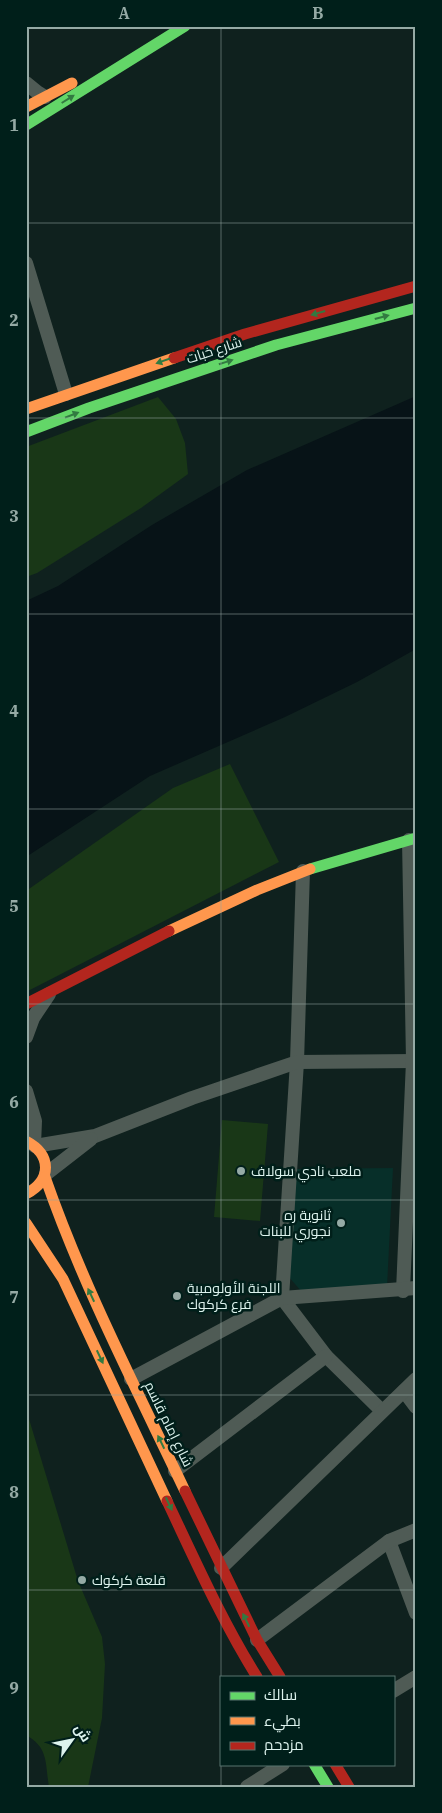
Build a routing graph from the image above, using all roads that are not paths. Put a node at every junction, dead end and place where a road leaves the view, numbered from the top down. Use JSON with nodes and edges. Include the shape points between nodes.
{"nodes":[{"id":1,"x":174,"y":26,"type":"edge"},
{"id":2,"x":185,"y":26,"type":"edge"},
{"id":3,"x":26,"y":83,"type":"edge"},
{"id":4,"x":45,"y":97,"type":"junction"},
{"id":5,"x":26,"y":107,"type":"edge"},
{"id":6,"x":26,"y":125,"type":"edge"},
{"id":7,"x":27,"y":270,"type":"edge"},
{"id":8,"x":416,"y":286,"type":"edge"},
{"id":9,"x":416,"y":308,"type":"edge"},
{"id":10,"x":66,"y":394,"type":"junction"},
{"id":11,"x":26,"y":409,"type":"edge"},
{"id":12,"x":26,"y":432,"type":"edge"},
{"id":13,"x":412,"y":839,"type":"edge"},
{"id":14,"x":303,"y":871,"type":"junction"},
{"id":15,"x":413,"y":949,"type":"edge"},
{"id":16,"x":52,"y":991,"type":"junction"},
{"id":17,"x":26,"y":1004,"type":"edge"},
{"id":18,"x":26,"y":1037,"type":"edge"},
{"id":19,"x":415,"y":1061,"type":"edge"},
{"id":20,"x":297,"y":1062,"type":"junction"},
{"id":21,"x":27,"y":1097,"type":"edge"},
{"id":22,"x":95,"y":1136,"type":"junction"},
{"id":23,"x":32,"y":1144,"type":"edge"},
{"id":24,"x":45,"y":1175,"type":"junction"},
{"id":25,"x":26,"y":1194,"type":"edge"},
{"id":26,"x":26,"y":1222,"type":"edge"},
{"id":27,"x":26,"y":1241,"type":"edge"},
{"id":28,"x":49,"y":1256,"type":"junction"},
{"id":29,"x":409,"y":1289,"type":"edge"},
{"id":30,"x":282,"y":1298,"type":"junction"},
{"id":31,"x":326,"y":1356,"type":"junction"},
{"id":32,"x":131,"y":1379,"type":"junction"},
{"id":33,"x":416,"y":1380,"type":"edge"},
{"id":34,"x":404,"y":1391,"type":"junction"},
{"id":35,"x":416,"y":1407,"type":"edge"},
{"id":36,"x":382,"y":1411,"type":"junction"},
{"id":37,"x":175,"y":1471,"type":"junction"},
{"id":38,"x":416,"y":1530,"type":"edge"},
{"id":39,"x":389,"y":1540,"type":"junction"},
{"id":40,"x":221,"y":1568,"type":"junction"},
{"id":41,"x":416,"y":1613,"type":"edge"},
{"id":42,"x":256,"y":1640,"type":"junction"},
{"id":43,"x":257,"y":1676,"type":"edge"},
{"id":44,"x":279,"y":1676,"type":"edge"},
{"id":45,"x":416,"y":1677,"type":"edge"},
{"id":46,"x":394,"y":1690,"type":"edge"},
{"id":47,"x":281,"y":1766,"type":"edge"},
{"id":48,"x":315,"y":1766,"type":"edge"},
{"id":49,"x":336,"y":1766,"type":"edge"},
{"id":50,"x":247,"y":1787,"type":"edge"},
{"id":51,"x":328,"y":1787,"type":"edge"},
{"id":52,"x":349,"y":1787,"type":"edge"}],
"edges":[{"from":1,"to":4,"type":"main road"},
{"from":6,"to":2,"type":"main road","one_way":true},
{"from":3,"to":4,"type":"street"},
{"from":4,"to":5,"type":"main road"},
{"from":7,"to":10,"type":"street"},
{"from":8,"to":10,"type":"main road","name":"شارع خبات","one_way":true,"via":[[246,334]]},
{"from":12,"to":9,"type":"main road","name":"شارع خبات","one_way":true,"via":[[276,345]]},
{"from":10,"to":11,"type":"main road","name":"شارع خبات"},
{"from":13,"to":14,"type":"main road"},
{"from":13,"to":15,"type":"street"},
{"from":14,"to":16,"type":"main road","via":[[147,941]]},
{"from":14,"to":20,"type":"street"},
{"from":15,"to":19,"type":"street"},
{"from":16,"to":17,"type":"main road"},
{"from":16,"to":18,"type":"street","via":[[33,1018]]},
{"from":19,"to":20,"type":"street"},
{"from":19,"to":29,"type":"street"},
{"from":20,"to":22,"type":"street"},
{"from":20,"to":30,"type":"street"},
{"from":21,"to":23,"type":"street","via":[[35,1121]]},
{"from":22,"to":23,"type":"street"},
{"from":22,"to":24,"type":"street"},
{"from":23,"to":24,"type":"main road","name":"شارع إمام قاسم","via":[[45,1158]]},
{"from":24,"to":25,"type":"main road","via":[[35,1190]]},
{"from":32,"to":24,"type":"main road","name":"شارع إمام قاسم","one_way":true,"via":[[74,1257]]},
{"from":26,"to":28,"type":"main road"},
{"from":27,"to":28,"type":"main road"},
{"from":28,"to":43,"type":"main road","one_way":true,"via":[[63,1279],[204,1577],[242,1653]]},
{"from":29,"to":30,"type":"street"},
{"from":30,"to":31,"type":"street"},
{"from":30,"to":32,"type":"street"},
{"from":31,"to":36,"type":"street"},
{"from":31,"to":37,"type":"street"},
{"from":37,"to":32,"type":"main road","name":"شارع إمام قاسم","one_way":true},
{"from":33,"to":34,"type":"street"},
{"from":34,"to":35,"type":"street"},
{"from":34,"to":36,"type":"street"},
{"from":36,"to":40,"type":"street"},
{"from":37,"to":40,"type":"main road","name":"شارع إمام قاسم"},
{"from":38,"to":39,"type":"street"},
{"from":39,"to":41,"type":"street"},
{"from":39,"to":42,"type":"street"},
{"from":42,"to":40,"type":"main road","name":"شارع إمام قاسم","one_way":true},
{"from":42,"to":44,"type":"main road","name":"شارع إمام قاسم"},
{"from":45,"to":46,"type":"street"},
{"from":47,"to":50,"type":"street"},
{"from":48,"to":51,"type":"main road"},
{"from":49,"to":52,"type":"main road"}]}
